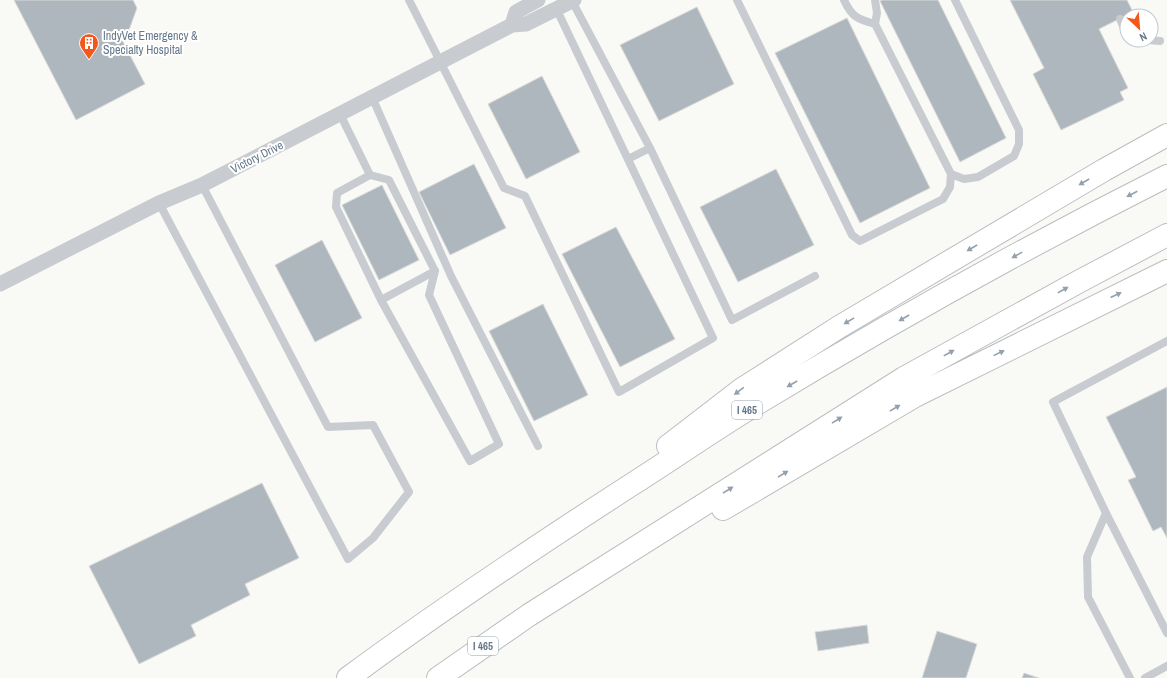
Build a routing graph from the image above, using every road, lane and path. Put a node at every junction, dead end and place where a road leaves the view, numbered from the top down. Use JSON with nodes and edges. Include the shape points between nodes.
{"nodes":[{"id":1,"x":409,"y":0,"type":"edge"},
{"id":2,"x":538,"y":0,"type":"edge"},
{"id":3,"x":573,"y":0,"type":"edge"},
{"id":4,"x":737,"y":0,"type":"edge"},
{"id":5,"x":844,"y":0,"type":"edge"},
{"id":6,"x":875,"y":0,"type":"edge"},
{"id":7,"x":955,"y":0,"type":"edge"},
{"id":8,"x":556,"y":8,"type":"junction"},
{"id":9,"x":875,"y":24,"type":"junction"},
{"id":10,"x":512,"y":25,"type":"junction"},
{"id":11,"x":440,"y":62,"type":"junction"},
{"id":12,"x":372,"y":97,"type":"junction"},
{"id":13,"x":340,"y":114,"type":"junction"},
{"id":14,"x":1167,"y":135,"type":"edge"},
{"id":15,"x":650,"y":148,"type":"junction"},
{"id":16,"x":628,"y":159,"type":"junction"},
{"id":17,"x":951,"y":174,"type":"junction"},
{"id":18,"x":370,"y":175,"type":"junction"},
{"id":19,"x":1167,"y":176,"type":"edge"},
{"id":20,"x":202,"y":185,"type":"junction"},
{"id":21,"x":159,"y":203,"type":"junction"},
{"id":22,"x":1167,"y":235,"type":"edge"},
{"id":23,"x":435,"y":271,"type":"junction"},
{"id":24,"x":1167,"y":271,"type":"edge"},
{"id":25,"x":815,"y":276,"type":"dead end"},
{"id":26,"x":0,"y":284,"type":"edge"},
{"id":27,"x":381,"y":300,"type":"junction"},
{"id":28,"x":1167,"y":341,"type":"edge"},
{"id":29,"x":538,"y":446,"type":"dead end"},
{"id":30,"x":1106,"y":513,"type":"junction"},
{"id":31,"x":551,"y":537,"type":"junction"},
{"id":32,"x":529,"y":615,"type":"junction"},
{"id":33,"x":1167,"y":633,"type":"edge"},
{"id":34,"x":1167,"y":666,"type":"edge"},
{"id":35,"x":348,"y":678,"type":"edge"},
{"id":36,"x":438,"y":678,"type":"edge"},
{"id":37,"x":1130,"y":678,"type":"edge"},
{"id":38,"x":1145,"y":678,"type":"edge"}],
"edges":[{"from":1,"to":11,"type":"lane"},
{"from":2,"to":10,"type":"street","via":[[516,12]]},
{"from":3,"to":8,"type":"street","name":"Victory Drive"},
{"from":3,"to":15,"type":"lane"},
{"from":4,"to":17,"type":"lane","via":[[852,235],[860,241],[943,199],[950,187]]},
{"from":5,"to":9,"type":"lane","via":[[851,13],[860,20]]},
{"from":6,"to":9,"type":"lane"},
{"from":7,"to":17,"type":"lane","via":[[1019,130],[1019,144],[1014,156],[978,177],[964,179]]},
{"from":8,"to":10,"type":"street","name":"Victory Drive","via":[[526,24]]},
{"from":8,"to":16,"type":"lane"},
{"from":9,"to":17,"type":"lane"},
{"from":10,"to":11,"type":"street","name":"Victory Drive"},
{"from":11,"to":12,"type":"street","name":"Victory Drive"},
{"from":11,"to":16,"type":"lane","via":[[504,188],[525,196],[618,392],[713,338]]},
{"from":12,"to":13,"type":"street","name":"Victory Drive"},
{"from":12,"to":29,"type":"lane","via":[[451,276]]},
{"from":13,"to":18,"type":"lane"},
{"from":13,"to":20,"type":"street","name":"Victory Drive"},
{"from":14,"to":31,"type":"highway","one_way":true,"via":[[920,278],[742,389]]},
{"from":15,"to":16,"type":"lane"},
{"from":15,"to":25,"type":"lane","via":[[732,320]]},
{"from":18,"to":23,"type":"lane","via":[[389,180]]},
{"from":18,"to":27,"type":"lane","via":[[337,193],[336,207]]},
{"from":19,"to":31,"type":"highway","number":"I 465","one_way":true,"via":[[990,269],[800,378]]},
{"from":20,"to":21,"type":"street","name":"Victory Drive"},
{"from":20,"to":21,"type":"lane","via":[[328,426],[373,425],[409,492],[374,538],[348,559]]},
{"from":21,"to":26,"type":"street","name":"Victory Drive"},
{"from":32,"to":22,"type":"highway","number":"I 465","one_way":true,"via":[[904,378]]},
{"from":23,"to":27,"type":"lane"},
{"from":23,"to":27,"type":"lane","via":[[429,295],[499,444],[470,460]]},
{"from":32,"to":24,"type":"highway","one_way":true,"via":[[748,495],[914,396]]},
{"from":28,"to":30,"type":"lane","via":[[1053,402]]},
{"from":30,"to":33,"type":"lane"},
{"from":30,"to":37,"type":"lane","via":[[1087,557],[1088,597]]},
{"from":31,"to":35,"type":"highway","number":"I 465","via":[[424,621]]},
{"from":32,"to":36,"type":"highway","number":"I 465"},
{"from":34,"to":38,"type":"lane"}]}
